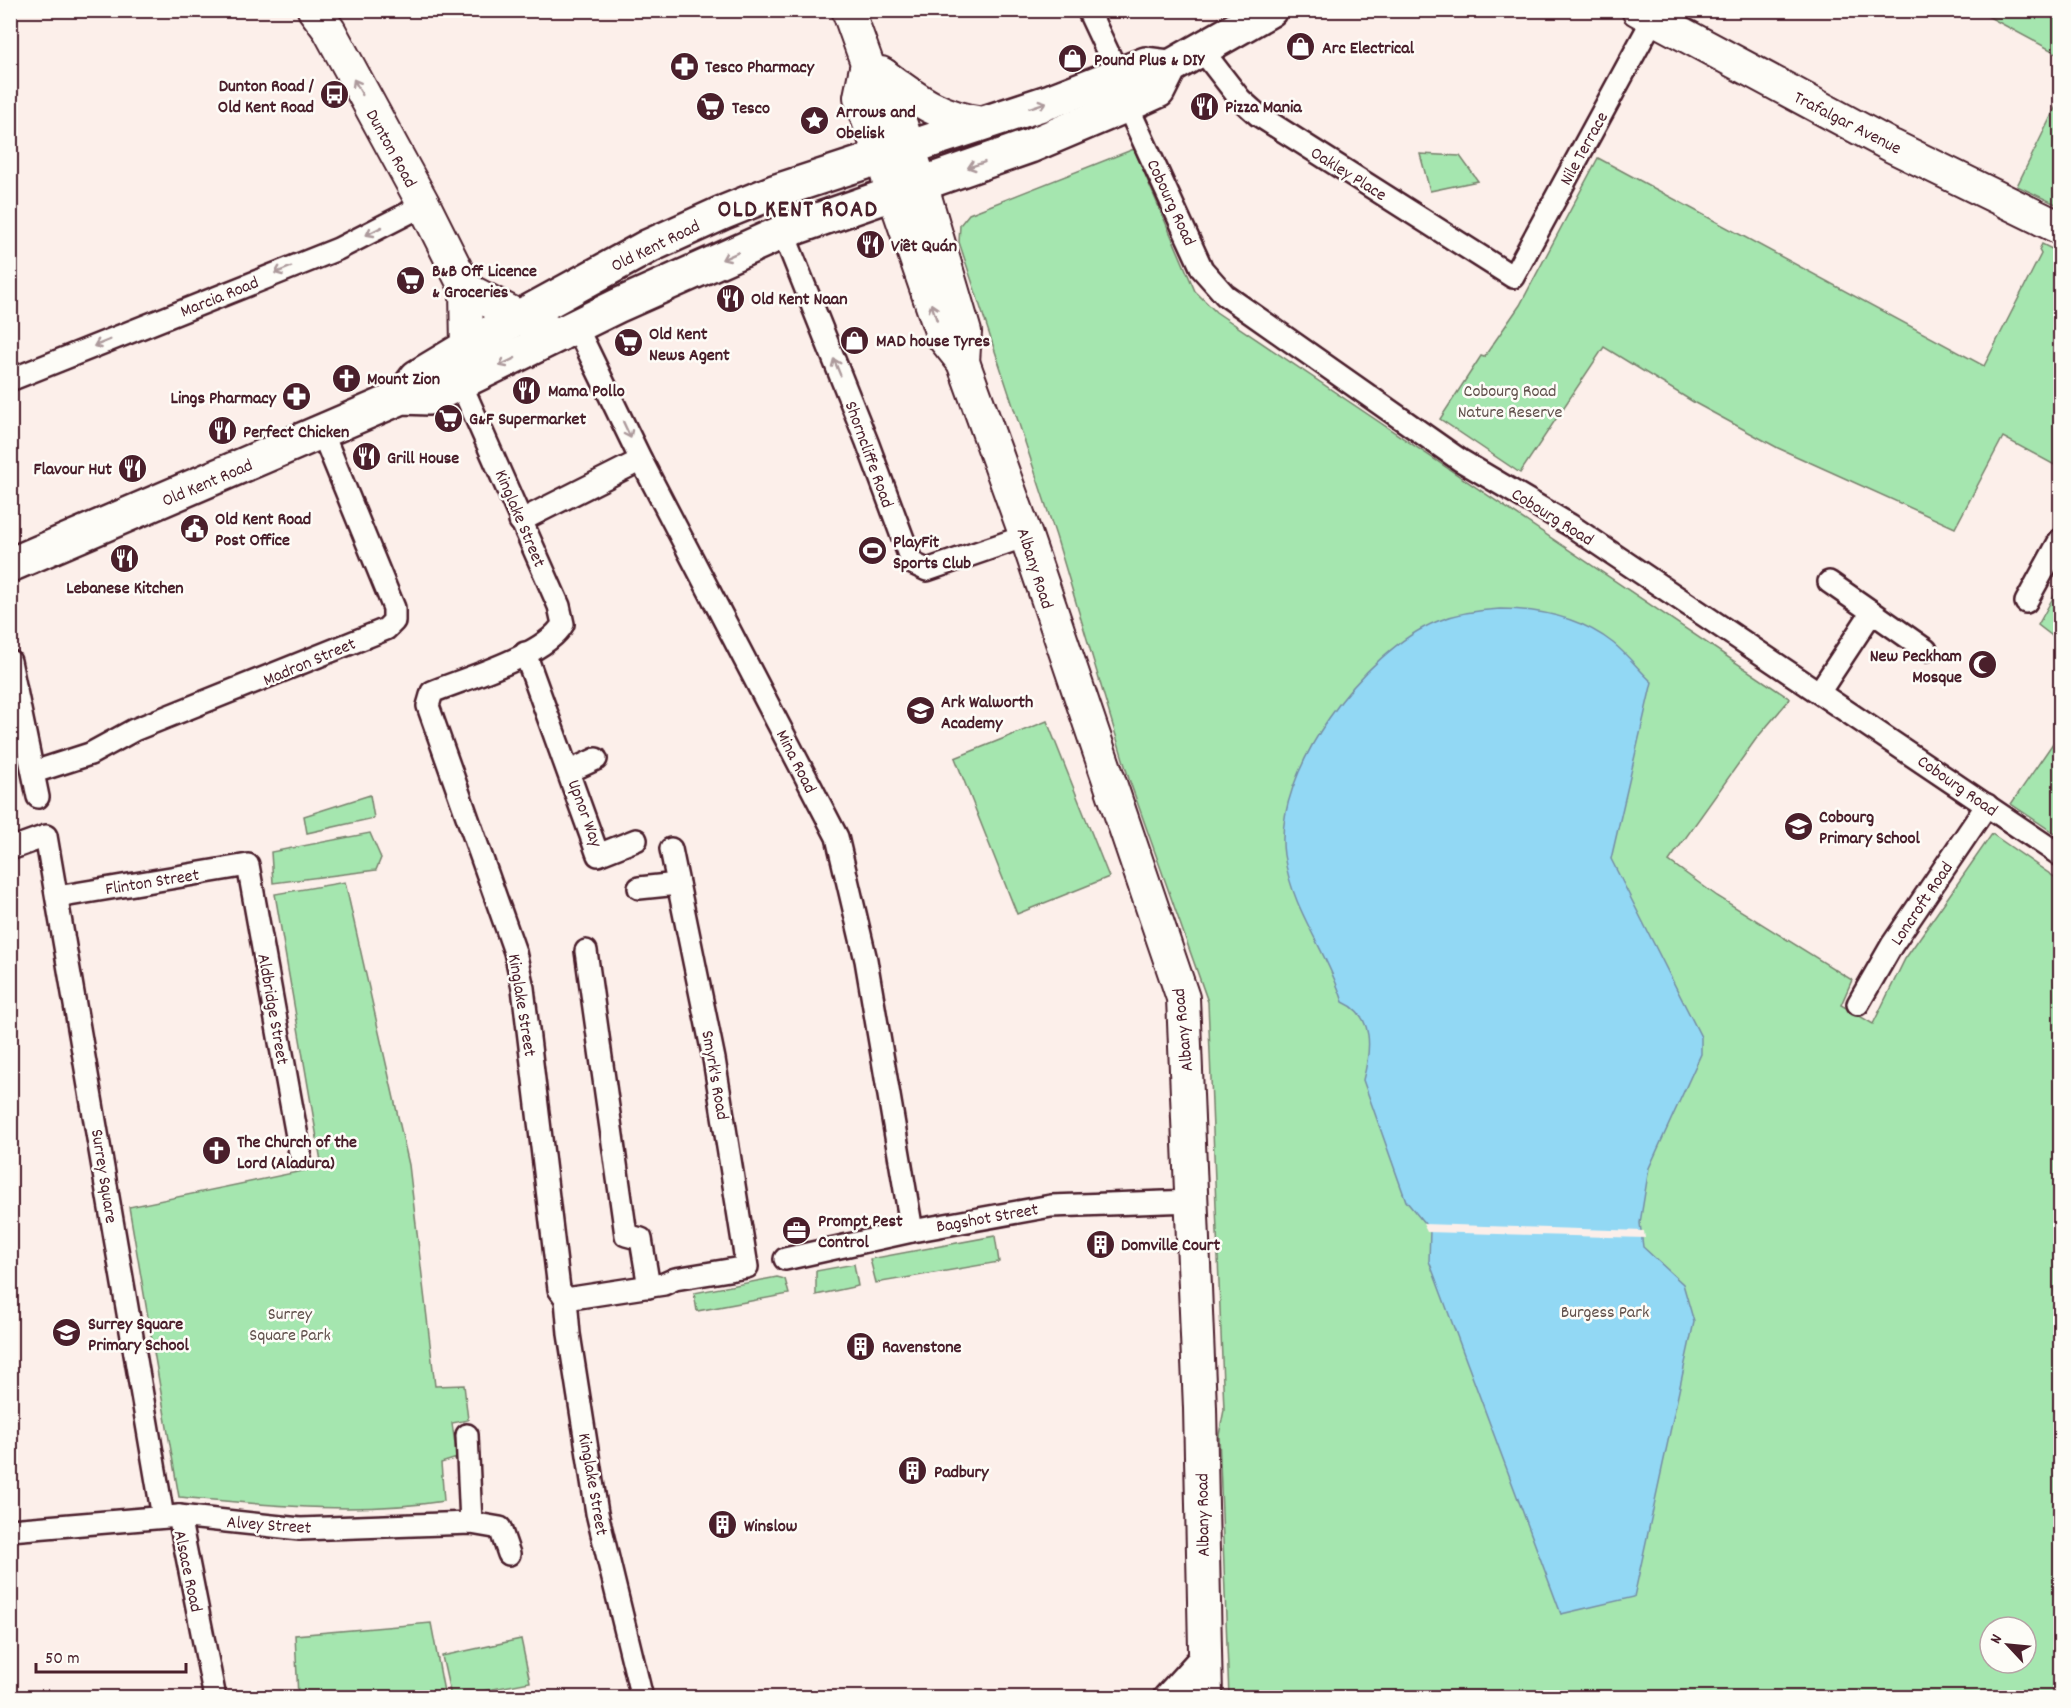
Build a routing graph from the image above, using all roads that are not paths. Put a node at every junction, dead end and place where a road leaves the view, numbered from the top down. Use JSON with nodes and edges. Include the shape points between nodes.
{"nodes":[{"id":1,"x":314,"y":10,"type":"edge"},
{"id":2,"x":848,"y":10,"type":"edge"},
{"id":3,"x":1088,"y":10,"type":"edge"},
{"id":4,"x":1270,"y":10,"type":"edge"},
{"id":5,"x":1646,"y":15,"type":"edge"},
{"id":6,"x":1202,"y":50,"type":"junction"},
{"id":7,"x":875,"y":69,"type":"junction"},
{"id":8,"x":1123,"y":91,"type":"junction"},
{"id":9,"x":983,"y":123,"type":"junction"},
{"id":10,"x":895,"y":152,"type":"junction"},
{"id":11,"x":907,"y":188,"type":"junction"},
{"id":12,"x":424,"y":205,"type":"junction"},
{"id":13,"x":2061,"y":228,"type":"edge"},
{"id":14,"x":783,"y":232,"type":"junction"},
{"id":15,"x":1513,"y":277,"type":"joint"},
{"id":16,"x":466,"y":289,"type":"junction"},
{"id":17,"x":519,"y":318,"type":"junction"},
{"id":18,"x":568,"y":330,"type":"junction"},
{"id":19,"x":467,"y":347,"type":"junction"},
{"id":20,"x":10,"y":380,"type":"edge"},
{"id":21,"x":461,"y":384,"type":"junction"},
{"id":22,"x":402,"y":397,"type":"junction"},
{"id":23,"x":322,"y":432,"type":"junction"},
{"id":24,"x":641,"y":460,"type":"junction"},
{"id":25,"x":520,"y":521,"type":"junction"},
{"id":26,"x":1026,"y":536,"type":"junction"},
{"id":27,"x":2061,"y":540,"type":"edge"},
{"id":28,"x":10,"y":565,"type":"edge"},
{"id":29,"x":1829,"y":582,"type":"dead end"},
{"id":30,"x":2026,"y":602,"type":"dead end"},
{"id":31,"x":1872,"y":612,"type":"junction"},
{"id":32,"x":1926,"y":650,"type":"dead end"},
{"id":33,"x":525,"y":653,"type":"junction"},
{"id":34,"x":10,"y":661,"type":"edge"},
{"id":35,"x":1820,"y":691,"type":"junction"},
{"id":36,"x":596,"y":759,"type":"dead end"},
{"id":37,"x":570,"y":771,"type":"junction"},
{"id":38,"x":34,"y":772,"type":"junction"},
{"id":39,"x":38,"y":797,"type":"dead end"},
{"id":40,"x":1987,"y":805,"type":"junction"},
{"id":41,"x":636,"y":840,"type":"dead end"},
{"id":42,"x":10,"y":849,"type":"edge"},
{"id":43,"x":671,"y":849,"type":"dead end"},
{"id":44,"x":2061,"y":855,"type":"edge"},
{"id":45,"x":248,"y":865,"type":"joint"},
{"id":46,"x":678,"y":884,"type":"junction"},
{"id":47,"x":639,"y":888,"type":"dead end"},
{"id":48,"x":57,"y":897,"type":"junction"},
{"id":49,"x":586,"y":951,"type":"dead end"},
{"id":50,"x":1858,"y":1004,"type":"dead end"},
{"id":51,"x":300,"y":1153,"type":"dead end"},
{"id":52,"x":1193,"y":1201,"type":"junction"},
{"id":53,"x":912,"y":1231,"type":"junction"},
{"id":54,"x":785,"y":1259,"type":"dead end"},
{"id":55,"x":648,"y":1287,"type":"junction"},
{"id":56,"x":566,"y":1299,"type":"junction"},
{"id":57,"x":467,"y":1435,"type":"dead end"},
{"id":58,"x":171,"y":1516,"type":"junction"},
{"id":59,"x":471,"y":1523,"type":"junction"},
{"id":60,"x":10,"y":1530,"type":"edge"},
{"id":61,"x":509,"y":1554,"type":"dead end"},
{"id":62,"x":1205,"y":1656,"type":"junction"},
{"id":63,"x":215,"y":1698,"type":"edge"},
{"id":64,"x":642,"y":1698,"type":"edge"},
{"id":65,"x":1167,"y":1698,"type":"edge"},
{"id":66,"x":1206,"y":1698,"type":"edge"}],
"edges":[{"from":12,"to":1,"type":"main road","name":"Dunton Road","one_way":true,"via":[[329,30]]},
{"from":2,"to":7,"type":"main road"},
{"from":3,"to":8,"type":"street","name":"Cobourg Road"},
{"from":4,"to":6,"type":"highway","name":"Old Kent Road"},
{"from":5,"to":13,"type":"main road","name":"Trafalgar Avenue","via":[[1892,146]]},
{"from":5,"to":15,"type":"street","name":"Nile Terrace"},
{"from":6,"to":8,"type":"highway","name":"Old Kent Road","via":[[1170,67],[1146,64]]},
{"from":6,"to":15,"type":"street","name":"Oakley Place","via":[[1258,115]]},
{"from":7,"to":9,"type":"main road","via":[[927,107],[960,120]]},
{"from":7,"to":10,"type":"main road","name":"Albany Road","via":[[860,97]]},
{"from":9,"to":8,"type":"highway","name":"Old Kent Road","one_way":true},
{"from":8,"to":11,"type":"highway","name":"Old Kent Road","one_way":true,"via":[[1030,146]]},
{"from":8,"to":35,"type":"street","name":"Cobourg Road","via":[[1202,269],[1225,295],[1460,460],[1570,525]]},
{"from":9,"to":10,"type":"highway","name":"Old Kent Road"},
{"from":10,"to":11,"type":"main road","name":"Albany Road"},
{"from":10,"to":17,"type":"highway","name":"Old Kent Road","via":[[722,213],[649,246]]},
{"from":11,"to":14,"type":"highway","name":"Old Kent Road"},
{"from":11,"to":26,"type":"main road","name":"Albany Road","via":[[965,332],[963,362]]},
{"from":12,"to":16,"type":"main road","name":"Dunton Road"},
{"from":12,"to":20,"type":"street","name":"Marcia Road","one_way":true,"via":[[338,249]]},
{"from":14,"to":18,"type":"highway","name":"Old Kent Road","one_way":true},
{"from":26,"to":14,"type":"street","name":"Shorncliffe Road","one_way":true,"via":[[927,570],[912,563]]},
{"from":16,"to":17,"type":"main road"},
{"from":16,"to":19,"type":"main road","name":"Dunton Road"},
{"from":17,"to":18,"type":"main road"},
{"from":17,"to":19,"type":"highway","name":"Old Kent Road"},
{"from":18,"to":21,"type":"highway","name":"Old Kent Road","one_way":true},
{"from":18,"to":24,"type":"street","name":"Mina Road","one_way":true},
{"from":19,"to":22,"type":"highway","name":"Old Kent Road","via":[[417,376]]},
{"from":21,"to":22,"type":"highway","name":"Old Kent Road","via":[[429,398]]},
{"from":21,"to":25,"type":"street","name":"Kinglake Street"},
{"from":22,"to":23,"type":"highway","name":"Old Kent Road"},
{"from":23,"to":28,"type":"highway","name":"Old Kent Road"},
{"from":23,"to":38,"type":"street","name":"Madron Street","via":[[394,608],[394,621],[386,629],[134,730],[90,754]]},
{"from":24,"to":25,"type":"street"},
{"from":24,"to":53,"type":"street","name":"Mina Road","via":[[837,837],[866,960]]},
{"from":25,"to":33,"type":"street","name":"Kinglake Street","via":[[559,606],[563,624],[557,635]]},
{"from":26,"to":52,"type":"main road","name":"Albany Road","via":[[1183,998]]},
{"from":27,"to":30,"type":"street"},
{"from":29,"to":31,"type":"street"},
{"from":31,"to":32,"type":"street"},
{"from":31,"to":35,"type":"street"},
{"from":33,"to":37,"type":"street","name":"Upnor Way"},
{"from":33,"to":56,"type":"street","name":"Kinglake Street","via":[[432,692],[428,706],[515,952],[523,988],[559,1289]]},
{"from":34,"to":38,"type":"street"},
{"from":35,"to":40,"type":"street","name":"Cobourg Road"},
{"from":36,"to":37,"type":"street","name":"Upnor Way"},
{"from":37,"to":41,"type":"street","name":"Upnor Way","via":[[598,855]]},
{"from":38,"to":39,"type":"street"},
{"from":40,"to":44,"type":"street","name":"Cobourg Road"},
{"from":40,"to":50,"type":"street","name":"Loncroft Road","via":[[1892,945]]},
{"from":42,"to":48,"type":"street","name":"Surrey Square","via":[[46,836]]},
{"from":43,"to":46,"type":"street","name":"Smyrk's Road"},
{"from":45,"to":48,"type":"street","name":"Flinton Street"},
{"from":45,"to":51,"type":"street","name":"Aldbridge Street"},
{"from":46,"to":47,"type":"street"},
{"from":46,"to":55,"type":"street","name":"Smyrk's Road","via":[[714,1059],[747,1267]]},
{"from":48,"to":58,"type":"street","name":"Surrey Square"},
{"from":49,"to":55,"type":"street","via":[[626,1235],[641,1239]]},
{"from":52,"to":53,"type":"street","name":"Bagshot Street","via":[[1051,1206]]},
{"from":52,"to":62,"type":"main road","name":"Albany Road"},
{"from":53,"to":54,"type":"street","name":"Bagshot Street"},
{"from":55,"to":56,"type":"street"},
{"from":56,"to":64,"type":"street","name":"Kinglake Street","via":[[597,1513]]},
{"from":57,"to":59,"type":"street"},
{"from":58,"to":59,"type":"street","name":"Alvey Street","via":[[300,1528]]},
{"from":58,"to":60,"type":"street","name":"Alvey Street"},
{"from":58,"to":63,"type":"street","name":"Alsace Road"},
{"from":59,"to":61,"type":"street","name":"Alvey Street","via":[[500,1527]]},
{"from":62,"to":65,"type":"street"},
{"from":62,"to":66,"type":"main road","name":"Albany Road"}]}
